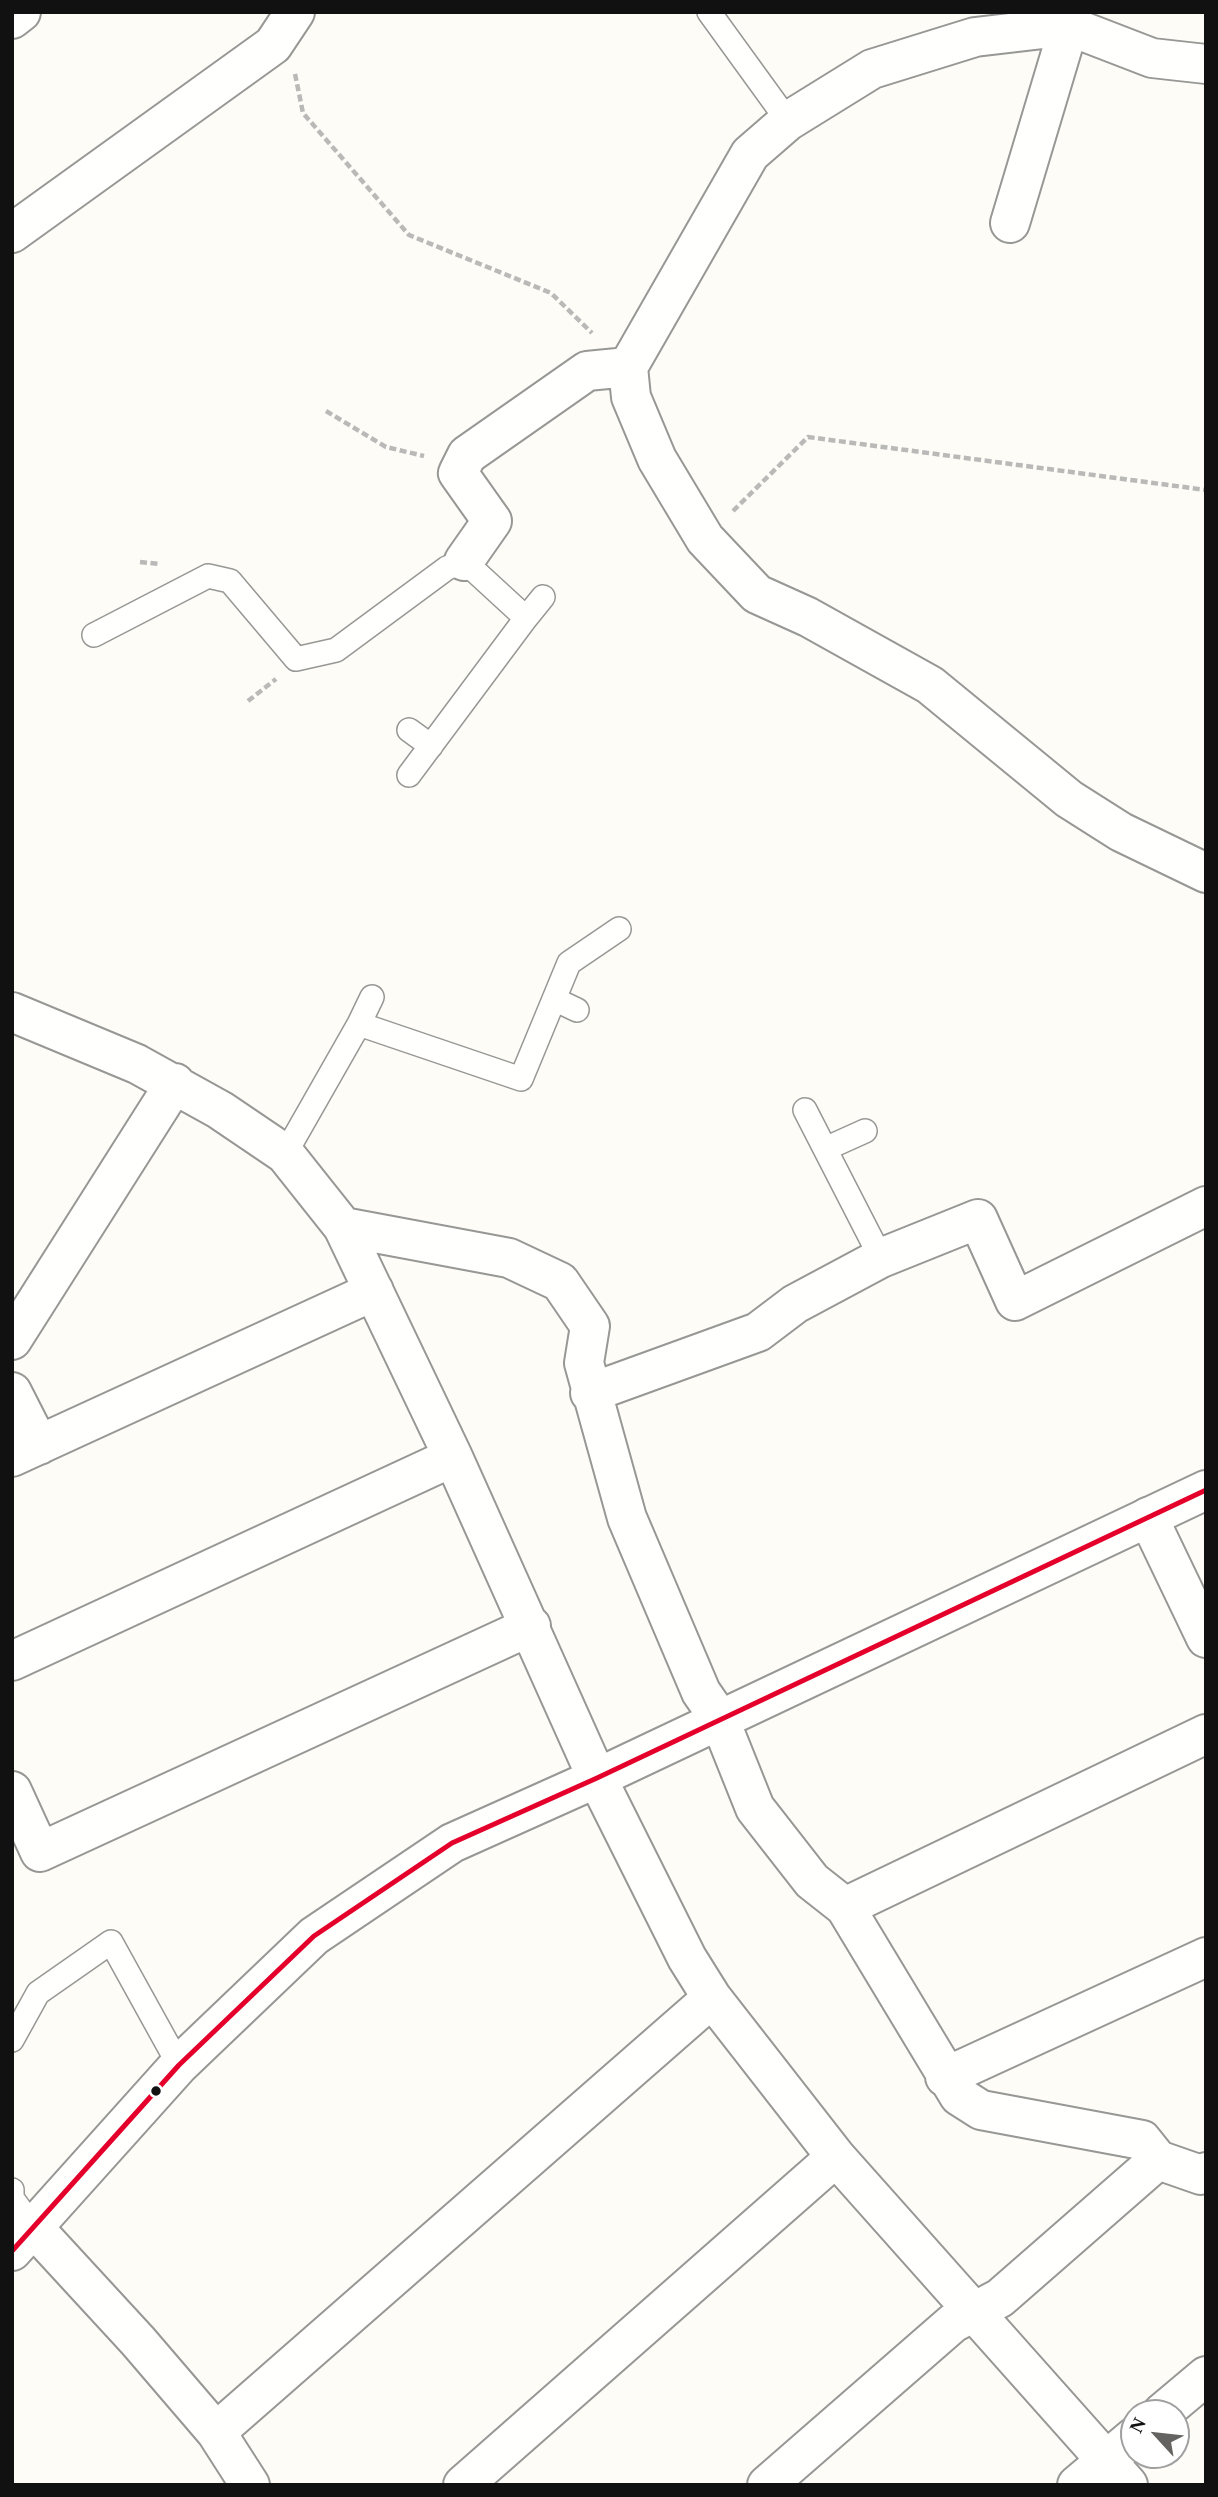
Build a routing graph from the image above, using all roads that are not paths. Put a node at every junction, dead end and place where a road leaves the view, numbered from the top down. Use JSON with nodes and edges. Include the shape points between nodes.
{"nodes":[{"id":1,"x":21,"y":12,"type":"edge"},
{"id":2,"x":295,"y":12,"type":"edge"},
{"id":3,"x":709,"y":12,"type":"edge"},
{"id":4,"x":12,"y":19,"type":"edge"},
{"id":5,"x":1062,"y":19,"type":"edge"},
{"id":6,"x":1206,"y":64,"type":"edge"},
{"id":7,"x":788,"y":121,"type":"junction"},
{"id":8,"x":1010,"y":223,"type":"dead end"},
{"id":9,"x":12,"y":233,"type":"edge"},
{"id":10,"x":628,"y":367,"type":"junction"},
{"id":11,"x":464,"y":561,"type":"junction"},
{"id":12,"x":543,"y":597,"type":"dead end"},
{"id":13,"x":526,"y":618,"type":"junction"},
{"id":14,"x":94,"y":635,"type":"dead end"},
{"id":15,"x":409,"y":730,"type":"dead end"},
{"id":16,"x":431,"y":746,"type":"junction"},
{"id":17,"x":409,"y":775,"type":"dead end"},
{"id":18,"x":1206,"y":873,"type":"edge"},
{"id":19,"x":619,"y":929,"type":"dead end"},
{"id":20,"x":372,"y":997,"type":"dead end"},
{"id":21,"x":554,"y":999,"type":"junction"},
{"id":22,"x":577,"y":1010,"type":"dead end"},
{"id":23,"x":12,"y":1012,"type":"edge"},
{"id":24,"x":359,"y":1024,"type":"junction"},
{"id":25,"x":175,"y":1083,"type":"junction"},
{"id":26,"x":805,"y":1110,"type":"dead end"},
{"id":27,"x":865,"y":1131,"type":"dead end"},
{"id":28,"x":825,"y":1149,"type":"junction"},
{"id":29,"x":285,"y":1154,"type":"junction"},
{"id":30,"x":1206,"y":1206,"type":"edge"},
{"id":31,"x":343,"y":1227,"type":"junction"},
{"id":32,"x":881,"y":1258,"type":"junction"},
{"id":33,"x":374,"y":1291,"type":"junction"},
{"id":34,"x":12,"y":1340,"type":"edge"},
{"id":35,"x":12,"y":1392,"type":"edge"},
{"id":36,"x":590,"y":1393,"type":"junction"},
{"id":37,"x":26,"y":1451,"type":"edge"},
{"id":38,"x":453,"y":1457,"type":"junction"},
{"id":39,"x":1206,"y":1490,"type":"edge"},
{"id":40,"x":1148,"y":1517,"type":"junction"},
{"id":41,"x":531,"y":1626,"type":"junction"},
{"id":42,"x":1206,"y":1638,"type":"edge"},
{"id":43,"x":12,"y":1661,"type":"edge"},
{"id":44,"x":719,"y":1718,"type":"junction"},
{"id":45,"x":1206,"y":1734,"type":"edge"},
{"id":46,"x":597,"y":1778,"type":"junction"},
{"id":47,"x":12,"y":1791,"type":"edge"},
{"id":48,"x":845,"y":1907,"type":"junction"},
{"id":49,"x":1206,"y":1957,"type":"edge"},
{"id":50,"x":712,"y":1998,"type":"junction"},
{"id":51,"x":12,"y":2040,"type":"edge"},
{"id":52,"x":178,"y":2065,"type":"junction"},
{"id":53,"x":945,"y":2077,"type":"junction"},
{"id":54,"x":836,"y":2157,"type":"junction"},
{"id":55,"x":1158,"y":2160,"type":"junction"},
{"id":56,"x":1206,"y":2172,"type":"edge"},
{"id":57,"x":12,"y":2190,"type":"edge"},
{"id":58,"x":23,"y":2239,"type":"edge"},
{"id":59,"x":976,"y":2312,"type":"junction"},
{"id":60,"x":1206,"y":2376,"type":"edge"},
{"id":61,"x":1179,"y":2399,"type":"edge"},
{"id":62,"x":216,"y":2432,"type":"junction"},
{"id":63,"x":1120,"y":2457,"type":"edge"},
{"id":64,"x":1120,"y":2462,"type":"edge"},
{"id":65,"x":232,"y":2481,"type":"edge"},
{"id":66,"x":463,"y":2485,"type":"edge"},
{"id":67,"x":767,"y":2485,"type":"edge"},
{"id":68,"x":1077,"y":2485,"type":"edge"}],
"edges":[{"from":1,"to":4,"type":"street"},
{"from":2,"to":9,"type":"street","via":[[273,45]]},
{"from":3,"to":7,"type":"lane"},
{"from":5,"to":6,"type":"street","via":[[1152,58]]},
{"from":5,"to":7,"type":"street","via":[[975,37],[872,69]]},
{"from":5,"to":8,"type":"street"},
{"from":7,"to":10,"type":"street","via":[[750,154]]},
{"from":10,"to":11,"type":"street","via":[[587,371],[467,455],[458,473],[492,521]]},
{"from":10,"to":18,"type":"street","via":[[631,397],[657,459],[705,539],[757,594],[930,685],[1069,799],[1121,832]]},
{"from":11,"to":13,"type":"lane"},
{"from":11,"to":14,"type":"lane","via":[[447,568],[336,650],[296,659],[230,581],[208,576]]},
{"from":12,"to":13,"type":"lane"},
{"from":13,"to":16,"type":"lane"},
{"from":15,"to":16,"type":"lane"},
{"from":16,"to":17,"type":"lane"},
{"from":19,"to":21,"type":"lane","via":[[569,963]]},
{"from":20,"to":24,"type":"lane"},
{"from":21,"to":22,"type":"lane"},
{"from":21,"to":24,"type":"lane","via":[[521,1079]]},
{"from":23,"to":25,"type":"street"},
{"from":24,"to":29,"type":"lane"},
{"from":25,"to":29,"type":"street"},
{"from":25,"to":34,"type":"street"},
{"from":26,"to":28,"type":"lane"},
{"from":27,"to":28,"type":"lane"},
{"from":28,"to":32,"type":"lane"},
{"from":29,"to":31,"type":"street"},
{"from":30,"to":32,"type":"street","via":[[1015,1301],[978,1219]]},
{"from":31,"to":33,"type":"street"},
{"from":31,"to":36,"type":"street","via":[[509,1258],[559,1282],[590,1326],[584,1363]]},
{"from":32,"to":36,"type":"street","via":[[795,1304],[758,1332]]},
{"from":33,"to":37,"type":"street"},
{"from":33,"to":38,"type":"street"},
{"from":35,"to":37,"type":"street"},
{"from":36,"to":44,"type":"street","via":[[627,1518],[701,1692]]},
{"from":38,"to":41,"type":"street"},
{"from":38,"to":43,"type":"street"},
{"from":39,"to":40,"type":"street"},
{"from":40,"to":42,"type":"street"},
{"from":40,"to":44,"type":"street"},
{"from":41,"to":46,"type":"street"},
{"from":41,"to":47,"type":"street","via":[[40,1852]]},
{"from":44,"to":46,"type":"street"},
{"from":44,"to":48,"type":"street","via":[[755,1808],[813,1881]]},
{"from":45,"to":48,"type":"street"},
{"from":46,"to":50,"type":"street","via":[[687,1958]]},
{"from":46,"to":52,"type":"street","via":[[452,1843],[314,1936]]},
{"from":48,"to":53,"type":"street"},
{"from":49,"to":53,"type":"street"},
{"from":50,"to":54,"type":"street"},
{"from":50,"to":62,"type":"street"},
{"from":51,"to":52,"type":"lane","via":[[38,1993],[111,1942]]},
{"from":52,"to":58,"type":"street"},
{"from":53,"to":55,"type":"street","via":[[959,2096],[981,2110],[1142,2140]]},
{"from":54,"to":59,"type":"street"},
{"from":54,"to":66,"type":"street"},
{"from":55,"to":56,"type":"street","via":[[1201,2175]]},
{"from":55,"to":59,"type":"street","via":[[1000,2298]]},
{"from":57,"to":58,"type":"lane"},
{"from":58,"to":62,"type":"street","via":[[138,2341]]},
{"from":59,"to":63,"type":"street"},
{"from":59,"to":67,"type":"street","via":[[953,2323]]},
{"from":60,"to":61,"type":"street"},
{"from":62,"to":65,"type":"street"},
{"from":64,"to":68,"type":"street"}]}
